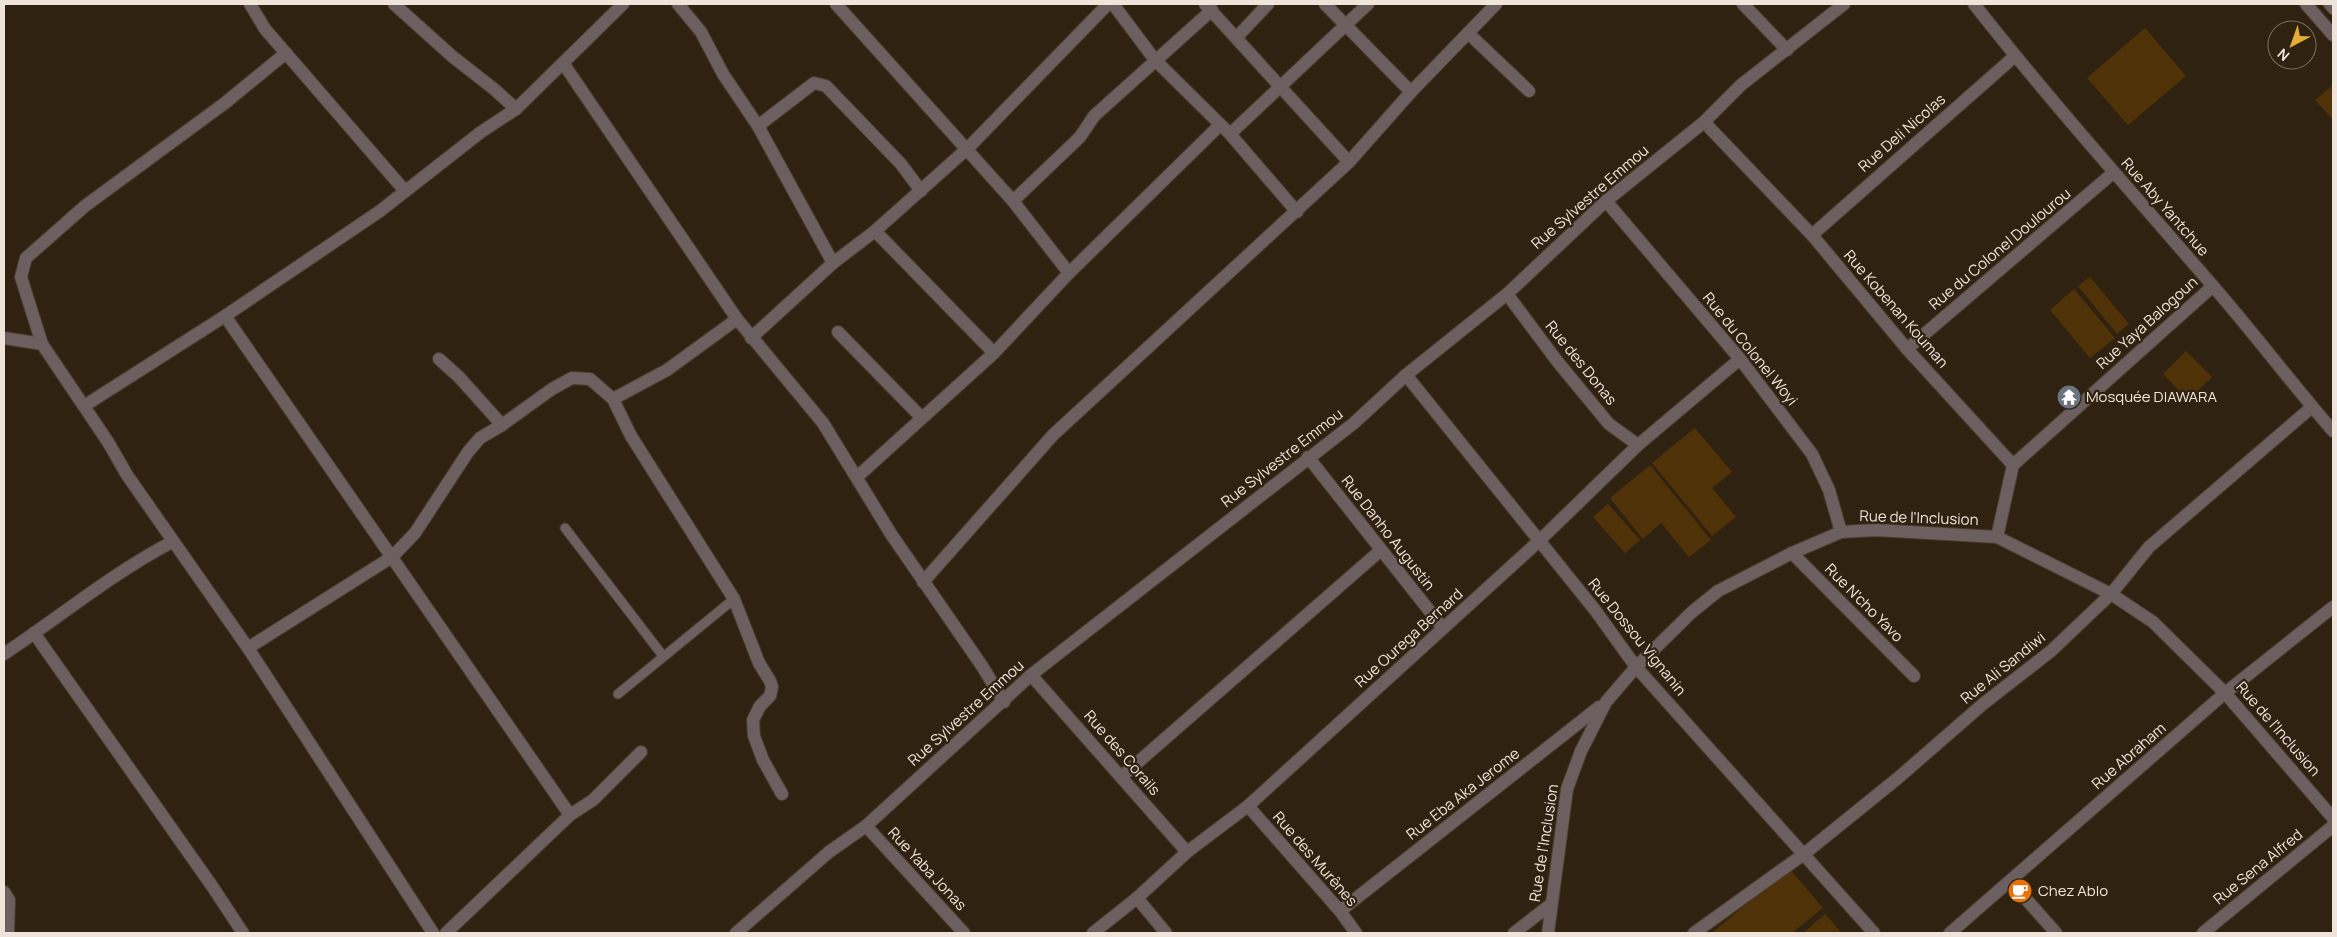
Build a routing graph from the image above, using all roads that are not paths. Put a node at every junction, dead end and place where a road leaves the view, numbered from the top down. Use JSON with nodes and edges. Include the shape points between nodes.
{"nodes":[{"id":1,"x":250,"y":4,"type":"edge"},
{"id":2,"x":394,"y":4,"type":"edge"},
{"id":3,"x":678,"y":4,"type":"edge"},
{"id":4,"x":836,"y":4,"type":"edge"},
{"id":5,"x":1108,"y":4,"type":"edge"},
{"id":6,"x":1113,"y":4,"type":"edge"},
{"id":7,"x":1268,"y":4,"type":"edge"},
{"id":8,"x":1325,"y":4,"type":"edge"},
{"id":9,"x":1368,"y":4,"type":"edge"},
{"id":10,"x":1496,"y":4,"type":"edge"},
{"id":11,"x":1743,"y":4,"type":"edge"},
{"id":12,"x":1844,"y":4,"type":"edge"},
{"id":13,"x":1974,"y":4,"type":"edge"},
{"id":14,"x":2306,"y":4,"type":"edge"},
{"id":15,"x":2328,"y":4,"type":"edge"},
{"id":16,"x":620,"y":5,"type":"edge"},
{"id":17,"x":1208,"y":7,"type":"edge"},
{"id":18,"x":2333,"y":10,"type":"edge"},
{"id":19,"x":1346,"y":25,"type":"junction"},
{"id":20,"x":1468,"y":33,"type":"junction"},
{"id":21,"x":2333,"y":35,"type":"edge"},
{"id":22,"x":1237,"y":37,"type":"junction"},
{"id":23,"x":1787,"y":50,"type":"junction"},
{"id":24,"x":286,"y":53,"type":"junction"},
{"id":25,"x":2014,"y":56,"type":"junction"},
{"id":26,"x":1156,"y":60,"type":"junction"},
{"id":27,"x":562,"y":63,"type":"junction"},
{"id":28,"x":1278,"y":86,"type":"junction"},
{"id":29,"x":1529,"y":91,"type":"dead end"},
{"id":30,"x":1412,"y":92,"type":"junction"},
{"id":31,"x":516,"y":109,"type":"junction"},
{"id":32,"x":1704,"y":122,"type":"junction"},
{"id":33,"x":1220,"y":125,"type":"junction"},
{"id":34,"x":758,"y":126,"type":"junction"},
{"id":35,"x":1230,"y":134,"type":"junction"},
{"id":36,"x":968,"y":148,"type":"junction"},
{"id":37,"x":1349,"y":162,"type":"junction"},
{"id":38,"x":2113,"y":173,"type":"junction"},
{"id":39,"x":405,"y":191,"type":"junction"},
{"id":40,"x":921,"y":192,"type":"junction"},
{"id":41,"x":1013,"y":201,"type":"junction"},
{"id":42,"x":1606,"y":201,"type":"junction"},
{"id":43,"x":1297,"y":212,"type":"junction"},
{"id":44,"x":875,"y":231,"type":"junction"},
{"id":45,"x":1812,"y":235,"type":"junction"},
{"id":46,"x":833,"y":263,"type":"junction"},
{"id":47,"x":1068,"y":273,"type":"junction"},
{"id":48,"x":2213,"y":286,"type":"junction"},
{"id":49,"x":1507,"y":294,"type":"junction"},
{"id":50,"x":225,"y":316,"type":"junction"},
{"id":51,"x":737,"y":319,"type":"junction"},
{"id":52,"x":838,"y":332,"type":"dead end"},
{"id":53,"x":4,"y":338,"type":"edge"},
{"id":54,"x":751,"y":338,"type":"junction"},
{"id":55,"x":42,"y":344,"type":"junction"},
{"id":56,"x":1907,"y":349,"type":"junction"},
{"id":57,"x":994,"y":353,"type":"junction"},
{"id":58,"x":439,"y":359,"type":"dead end"},
{"id":59,"x":1740,"y":359,"type":"junction"},
{"id":60,"x":1406,"y":375,"type":"junction"},
{"id":61,"x":613,"y":399,"type":"junction"},
{"id":62,"x":84,"y":406,"type":"junction"},
{"id":63,"x":2312,"y":407,"type":"junction"},
{"id":64,"x":922,"y":418,"type":"junction"},
{"id":65,"x":502,"y":425,"type":"junction"},
{"id":66,"x":2333,"y":431,"type":"edge"},
{"id":67,"x":1638,"y":445,"type":"junction"},
{"id":68,"x":1308,"y":457,"type":"junction"},
{"id":69,"x":2013,"y":465,"type":"junction"},
{"id":70,"x":857,"y":477,"type":"junction"},
{"id":71,"x":565,"y":528,"type":"dead end"},
{"id":72,"x":1841,"y":532,"type":"junction"},
{"id":73,"x":1997,"y":537,"type":"junction"},
{"id":74,"x":172,"y":542,"type":"junction"},
{"id":75,"x":1539,"y":542,"type":"junction"},
{"id":76,"x":1381,"y":550,"type":"junction"},
{"id":77,"x":1792,"y":553,"type":"junction"},
{"id":78,"x":392,"y":556,"type":"junction"},
{"id":79,"x":923,"y":582,"type":"junction"},
{"id":80,"x":2111,"y":594,"type":"junction"},
{"id":81,"x":734,"y":599,"type":"junction"},
{"id":82,"x":2333,"y":607,"type":"edge"},
{"id":83,"x":1443,"y":628,"type":"junction"},
{"id":84,"x":34,"y":633,"type":"junction"},
{"id":85,"x":248,"y":648,"type":"junction"},
{"id":86,"x":4,"y":654,"type":"edge"},
{"id":87,"x":664,"y":656,"type":"junction"},
{"id":88,"x":1636,"y":667,"type":"junction"},
{"id":89,"x":1032,"y":675,"type":"junction"},
{"id":90,"x":1914,"y":676,"type":"dead end"},
{"id":91,"x":2225,"y":693,"type":"junction"},
{"id":92,"x":618,"y":694,"type":"dead end"},
{"id":93,"x":1004,"y":702,"type":"junction"},
{"id":94,"x":1606,"y":702,"type":"junction"},
{"id":95,"x":641,"y":752,"type":"dead end"},
{"id":96,"x":1121,"y":777,"type":"junction"},
{"id":97,"x":782,"y":794,"type":"dead end"},
{"id":98,"x":1248,"y":806,"type":"junction"},
{"id":99,"x":570,"y":815,"type":"junction"},
{"id":100,"x":2333,"y":818,"type":"edge"},
{"id":101,"x":866,"y":826,"type":"junction"},
{"id":102,"x":2333,"y":826,"type":"edge"},
{"id":103,"x":1187,"y":852,"type":"junction"},
{"id":104,"x":1804,"y":854,"type":"junction"},
{"id":105,"x":2011,"y":882,"type":"junction"},
{"id":106,"x":4,"y":892,"type":"edge"},
{"id":107,"x":1137,"y":898,"type":"junction"},
{"id":108,"x":1550,"y":905,"type":"junction"},
{"id":109,"x":1340,"y":911,"type":"junction"},
{"id":110,"x":8,"y":933,"type":"edge"},
{"id":111,"x":242,"y":933,"type":"edge"},
{"id":112,"x":433,"y":933,"type":"edge"},
{"id":113,"x":446,"y":933,"type":"edge"},
{"id":114,"x":736,"y":933,"type":"edge"},
{"id":115,"x":964,"y":933,"type":"edge"},
{"id":116,"x":1094,"y":933,"type":"edge"},
{"id":117,"x":1166,"y":933,"type":"edge"},
{"id":118,"x":1356,"y":933,"type":"edge"},
{"id":119,"x":1514,"y":933,"type":"edge"},
{"id":120,"x":1548,"y":933,"type":"edge"},
{"id":121,"x":1694,"y":933,"type":"edge"},
{"id":122,"x":1874,"y":933,"type":"edge"},
{"id":123,"x":1950,"y":933,"type":"edge"},
{"id":124,"x":2056,"y":933,"type":"edge"},
{"id":125,"x":2203,"y":933,"type":"edge"}],
"edges":[{"from":1,"to":24,"type":"street","via":[[265,29]]},
{"from":2,"to":31,"type":"street"},
{"from":3,"to":34,"type":"street","via":[[701,32],[723,74]]},
{"from":4,"to":36,"type":"street"},
{"from":5,"to":36,"type":"street"},
{"from":6,"to":26,"type":"street"},
{"from":7,"to":22,"type":"street"},
{"from":8,"to":19,"type":"street"},
{"from":9,"to":19,"type":"street"},
{"from":10,"to":20,"type":"street"},
{"from":11,"to":23,"type":"street"},
{"from":12,"to":23,"type":"street","name":"Rue Sylvestre Emmou"},
{"from":13,"to":25,"type":"street","name":"Rue Aby Yantchue"},
{"from":14,"to":21,"type":"street"},
{"from":15,"to":18,"type":"lane"},
{"from":16,"to":27,"type":"street"},
{"from":17,"to":22,"type":"street"},
{"from":17,"to":26,"type":"street"},
{"from":19,"to":28,"type":"street"},
{"from":19,"to":30,"type":"street"},
{"from":20,"to":29,"type":"street"},
{"from":20,"to":30,"type":"street"},
{"from":22,"to":28,"type":"street"},
{"from":23,"to":32,"type":"street","name":"Rue Sylvestre Emmou","via":[[1741,85]]},
{"from":24,"to":39,"type":"street"},
{"from":24,"to":55,"type":"street","via":[[225,103],[85,206],[26,258],[21,277]]},
{"from":25,"to":38,"type":"street","name":"Rue Aby Yantchue"},
{"from":25,"to":45,"type":"street","name":"Rue Deli Nicolas"},
{"from":26,"to":33,"type":"street"},
{"from":26,"to":41,"type":"street","via":[[1094,116],[1080,137]]},
{"from":27,"to":31,"type":"street"},
{"from":27,"to":51,"type":"street"},
{"from":28,"to":35,"type":"street"},
{"from":28,"to":37,"type":"street"},
{"from":30,"to":37,"type":"street"},
{"from":31,"to":39,"type":"street"},
{"from":32,"to":42,"type":"street","name":"Rue Sylvestre Emmou"},
{"from":32,"to":45,"type":"street","name":"Rue Kobenan Kouman"},
{"from":33,"to":35,"type":"street"},
{"from":33,"to":47,"type":"street"},
{"from":34,"to":40,"type":"street","via":[[814,83],[826,86],[901,164]]},
{"from":34,"to":46,"type":"street"},
{"from":35,"to":43,"type":"street"},
{"from":36,"to":40,"type":"street"},
{"from":36,"to":41,"type":"street"},
{"from":37,"to":43,"type":"street"},
{"from":38,"to":48,"type":"street","name":"Rue Aby Yantchue"},
{"from":38,"to":56,"type":"street","name":"Rue du Colonel Doulourou"},
{"from":39,"to":50,"type":"street"},
{"from":40,"to":44,"type":"street"},
{"from":41,"to":47,"type":"street"},
{"from":42,"to":49,"type":"street","name":"Rue Sylvestre Emmou"},
{"from":42,"to":59,"type":"street","name":"Rue du Colonel Woyi"},
{"from":43,"to":79,"type":"street","via":[[1053,435]]},
{"from":44,"to":46,"type":"street"},
{"from":44,"to":57,"type":"street"},
{"from":45,"to":56,"type":"street","name":"Rue Kobenan Kouman"},
{"from":46,"to":54,"type":"street"},
{"from":47,"to":57,"type":"street"},
{"from":48,"to":63,"type":"street","name":"Rue Aby Yantchue"},
{"from":48,"to":69,"type":"street","name":"Rue Yaya Balogoun"},
{"from":49,"to":60,"type":"street","name":"Rue Sylvestre Emmou"},
{"from":49,"to":67,"type":"street","name":"Rue des Donas","via":[[1610,424]]},
{"from":50,"to":62,"type":"street"},
{"from":50,"to":78,"type":"street"},
{"from":51,"to":54,"type":"street"},
{"from":51,"to":61,"type":"street","via":[[667,370]]},
{"from":52,"to":64,"type":"street"},
{"from":53,"to":55,"type":"street"},
{"from":54,"to":70,"type":"street","via":[[823,423]]},
{"from":55,"to":62,"type":"street"},
{"from":56,"to":69,"type":"street","name":"Rue Kobenan Kouman"},
{"from":57,"to":64,"type":"street"},
{"from":58,"to":65,"type":"street"},
{"from":59,"to":67,"type":"street","name":"Rue Ourega Bernard"},
{"from":59,"to":72,"type":"street","name":"Rue du Colonel Woyi","via":[[1812,454],[1829,490]]},
{"from":60,"to":68,"type":"street","name":"Rue Sylvestre Emmou","via":[[1354,423]]},
{"from":60,"to":75,"type":"street","name":"Rue Dossou Vignanin"},
{"from":61,"to":65,"type":"street","via":[[590,379],[572,378]]},
{"from":61,"to":81,"type":"street","via":[[631,436]]},
{"from":62,"to":74,"type":"street"},
{"from":63,"to":66,"type":"street","name":"Rue Aby Yantchue"},
{"from":63,"to":80,"type":"street","name":"Rue Ali Sandiwi","via":[[2149,547]]},
{"from":64,"to":70,"type":"street"},
{"from":65,"to":78,"type":"street","via":[[480,438],[468,452],[415,533]]},
{"from":67,"to":75,"type":"street","name":"Rue Ourega Bernard"},
{"from":68,"to":76,"type":"street","name":"Rue Danho Augustin"},
{"from":68,"to":89,"type":"street","name":"Rue Sylvestre Emmou"},
{"from":69,"to":73,"type":"street"},
{"from":70,"to":79,"type":"street"},
{"from":71,"to":87,"type":"lane"},
{"from":72,"to":73,"type":"street","name":"Rue de l'Inclusion","via":[[1876,530]]},
{"from":72,"to":77,"type":"street","name":"Rue de l'Inclusion"},
{"from":73,"to":80,"type":"street","name":"Rue de l'Inclusion"},
{"from":74,"to":84,"type":"street","via":[[103,582]]},
{"from":74,"to":85,"type":"street"},
{"from":75,"to":83,"type":"street","name":"Rue Ourega Bernard"},
{"from":75,"to":88,"type":"street","name":"Rue Dossou Vignanin","via":[[1595,610]]},
{"from":76,"to":83,"type":"street","name":"Rue Danho Augustin"},
{"from":76,"to":96,"type":"street"},
{"from":77,"to":88,"type":"street","name":"Rue de l'Inclusion","via":[[1718,591]]},
{"from":77,"to":90,"type":"street","name":"Rue N'cho Yavo"},
{"from":78,"to":85,"type":"street"},
{"from":78,"to":99,"type":"street"},
{"from":79,"to":93,"type":"street"},
{"from":80,"to":91,"type":"street","name":"Rue de l'Inclusion","via":[[2153,622]]},
{"from":80,"to":104,"type":"street","name":"Rue Ali Sandiwi","via":[[2051,652],[1982,704]]},
{"from":81,"to":87,"type":"lane"},
{"from":81,"to":97,"type":"street","via":[[772,687],[770,696],[753,720],[754,736]]},
{"from":82,"to":91,"type":"street","name":"Rue Abraham"},
{"from":83,"to":98,"type":"street","name":"Rue Ourega Bernard"},
{"from":84,"to":86,"type":"street"},
{"from":84,"to":111,"type":"street"},
{"from":85,"to":112,"type":"street"},
{"from":87,"to":92,"type":"lane"},
{"from":88,"to":94,"type":"street","name":"Rue de l'Inclusion"},
{"from":88,"to":104,"type":"street","name":"Rue Dossou Vignanin"},
{"from":89,"to":93,"type":"street","name":"Rue Sylvestre Emmou"},
{"from":89,"to":96,"type":"street","name":"Rue des Corails"},
{"from":91,"to":100,"type":"street","name":"Rue de l'Inclusion"},
{"from":91,"to":105,"type":"street","name":"Rue Abraham"},
{"from":93,"to":101,"type":"street","name":"Rue Sylvestre Emmou"},
{"from":94,"to":108,"type":"street","name":"Rue de l'Inclusion","via":[[1588,735],[1567,789]]},
{"from":94,"to":109,"type":"street","name":"Rue Eba Aka Jerome"},
{"from":95,"to":99,"type":"street","via":[[593,800]]},
{"from":96,"to":103,"type":"street","name":"Rue des Corails"},
{"from":98,"to":103,"type":"street","name":"Rue Ourega Bernard"},
{"from":98,"to":109,"type":"street","name":"Rue des Murênes"},
{"from":99,"to":113,"type":"street"},
{"from":101,"to":114,"type":"street","name":"Rue Sylvestre Emmou","via":[[829,852]]},
{"from":101,"to":115,"type":"street","name":"Rue Yaba Jonas"},
{"from":102,"to":125,"type":"street","name":"Rue Sena Alfred"},
{"from":103,"to":107,"type":"street","name":"Rue Ourega Bernard"},
{"from":104,"to":121,"type":"street","name":"Rue Ali Sandiwi"},
{"from":104,"to":122,"type":"street","name":"Rue Dossou Vignanin"},
{"from":105,"to":123,"type":"street","name":"Rue Abraham"},
{"from":105,"to":124,"type":"street"},
{"from":106,"to":110,"type":"street","via":[[9,900]]},
{"from":107,"to":116,"type":"street","name":"Rue Ourega Bernard"},
{"from":107,"to":117,"type":"street"},
{"from":108,"to":119,"type":"street"},
{"from":108,"to":120,"type":"street","name":"Rue de l'Inclusion"},
{"from":109,"to":118,"type":"street","name":"Rue des Murênes"}]}
